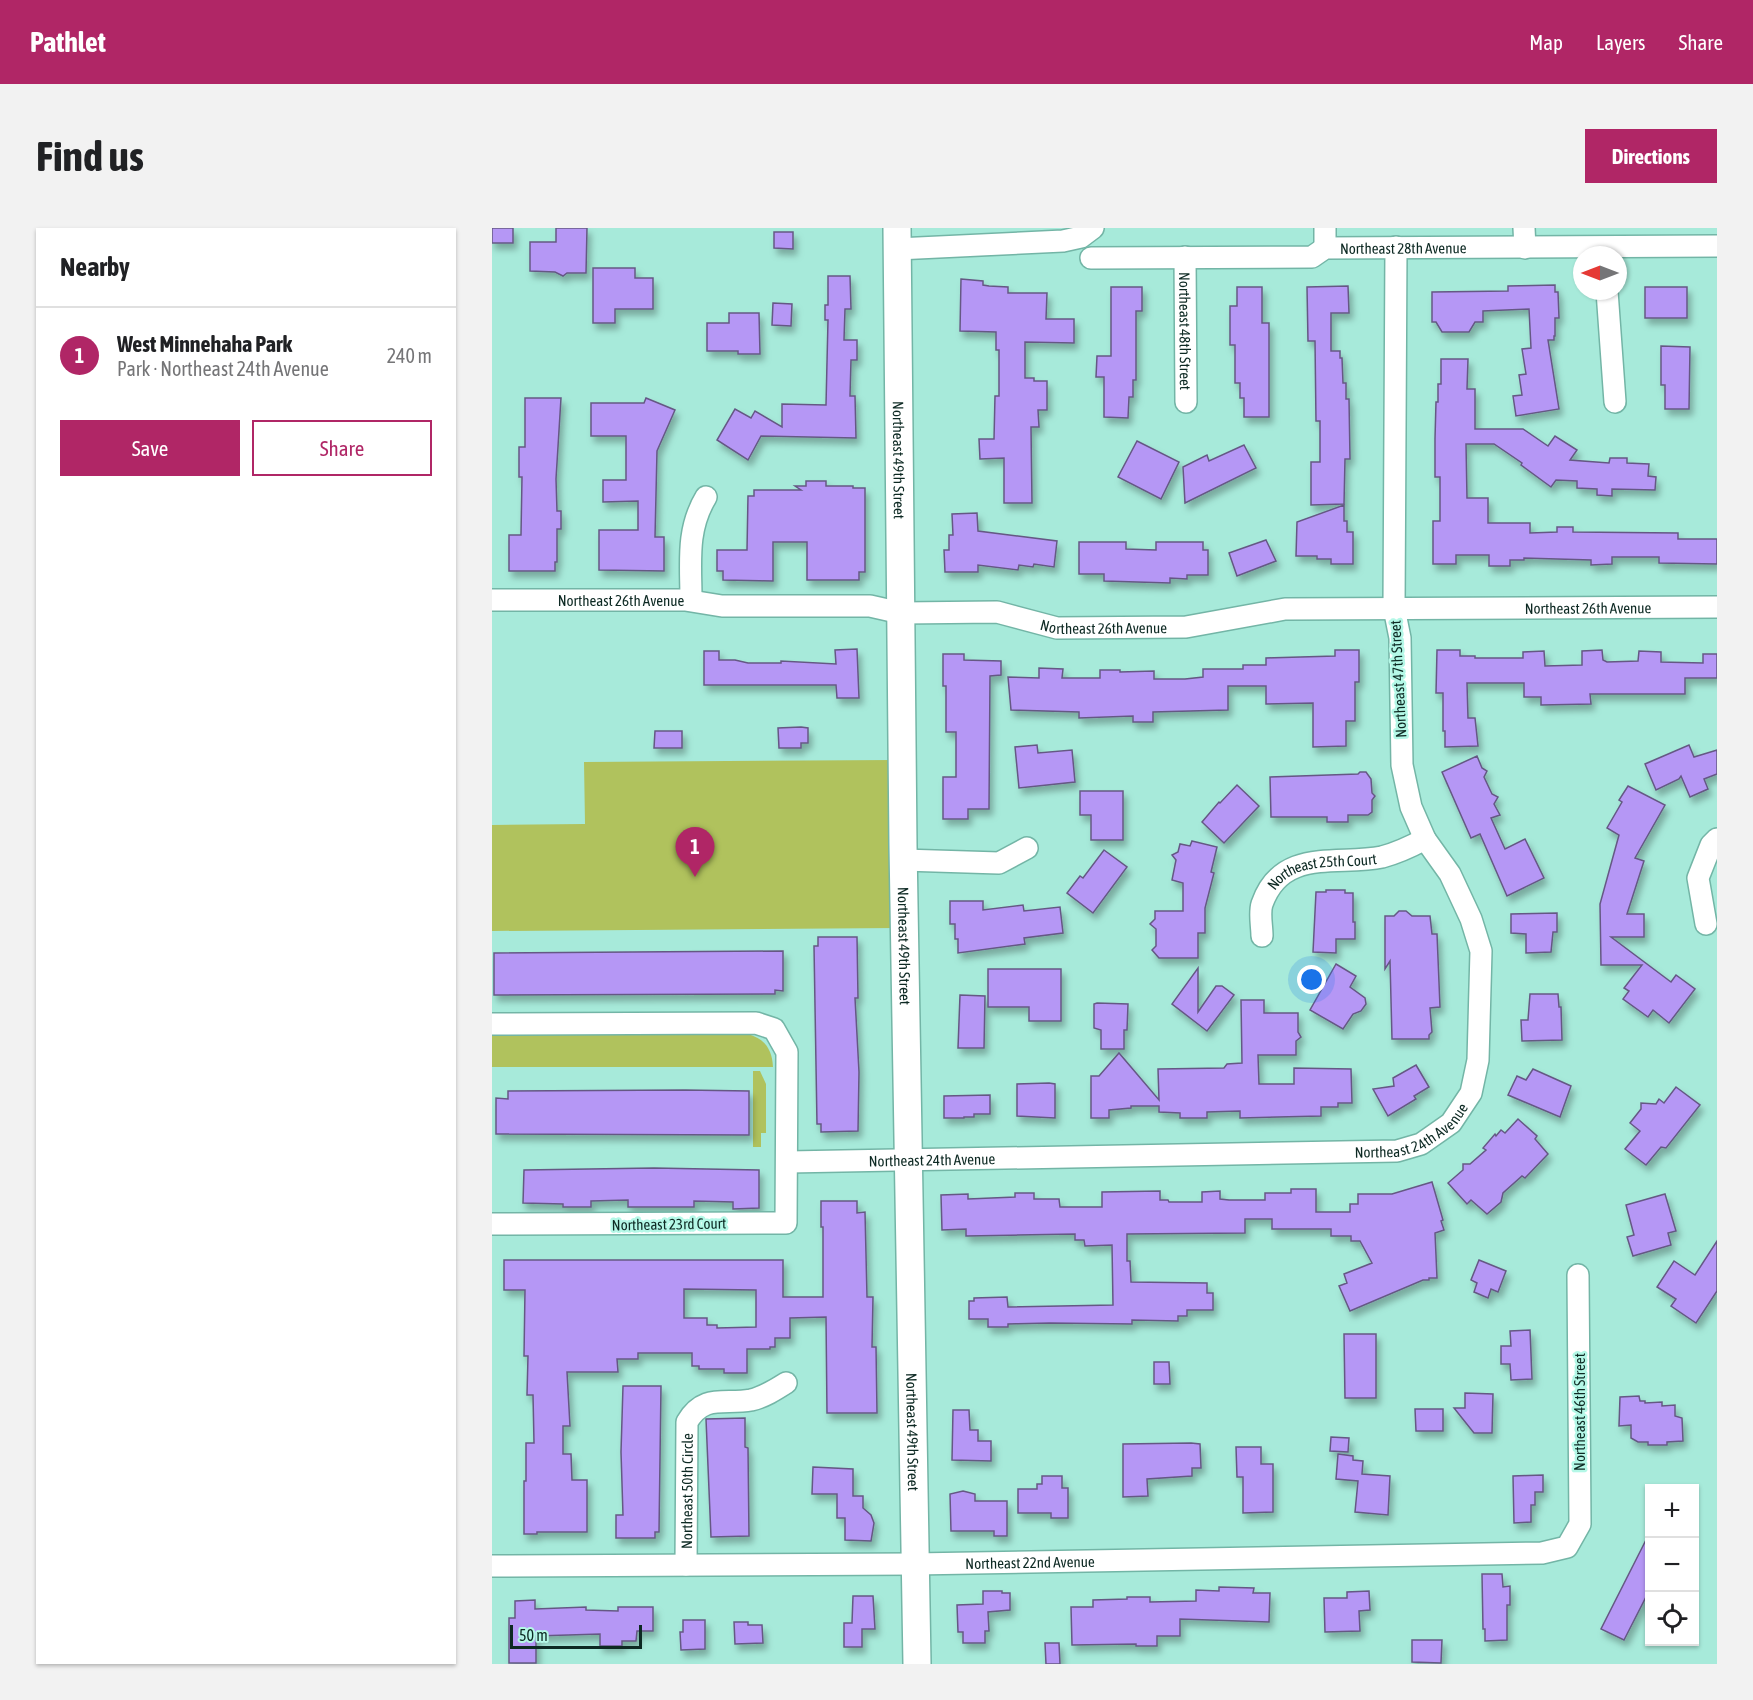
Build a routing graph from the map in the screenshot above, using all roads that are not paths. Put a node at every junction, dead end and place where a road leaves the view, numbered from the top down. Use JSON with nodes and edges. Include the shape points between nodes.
{"nodes":[{"id":1,"x":1093,"y":228,"type":"edge"},
{"id":2,"x":897,"y":238,"type":"edge"},
{"id":3,"x":1325,"y":238,"type":"edge"},
{"id":4,"x":1524,"y":238,"type":"edge"},
{"id":5,"x":1573,"y":246,"type":"edge"},
{"id":6,"x":1717,"y":246,"type":"edge"},
{"id":7,"x":1396,"y":247,"type":"junction"},
{"id":8,"x":1627,"y":250,"type":"edge"},
{"id":9,"x":1185,"y":257,"type":"junction"},
{"id":10,"x":1091,"y":258,"type":"dead end"},
{"id":11,"x":1608,"y":300,"type":"edge"},
{"id":12,"x":1186,"y":402,"type":"dead end"},
{"id":13,"x":1615,"y":402,"type":"dead end"},
{"id":14,"x":706,"y":497,"type":"dead end"},
{"id":15,"x":492,"y":600,"type":"edge"},
{"id":16,"x":691,"y":600,"type":"junction"},
{"id":17,"x":1717,"y":607,"type":"edge"},
{"id":18,"x":1394,"y":608,"type":"junction"},
{"id":19,"x":901,"y":613,"type":"junction"},
{"id":20,"x":1425,"y":839,"type":"junction"},
{"id":21,"x":1717,"y":839,"type":"edge"},
{"id":22,"x":1027,"y":848,"type":"dead end"},
{"id":23,"x":903,"y":860,"type":"junction"},
{"id":24,"x":1706,"y":924,"type":"dead end"},
{"id":25,"x":1262,"y":936,"type":"dead end"},
{"id":26,"x":492,"y":1024,"type":"edge"},
{"id":27,"x":1472,"y":1093,"type":"joint"},
{"id":28,"x":909,"y":1160,"type":"junction"},
{"id":29,"x":788,"y":1162,"type":"junction"},
{"id":30,"x":492,"y":1224,"type":"edge"},
{"id":31,"x":1578,"y":1275,"type":"dead end"},
{"id":32,"x":786,"y":1383,"type":"dead end"},
{"id":33,"x":1567,"y":1547,"type":"joint"},
{"id":34,"x":914,"y":1564,"type":"junction"},
{"id":35,"x":686,"y":1565,"type":"junction"},
{"id":36,"x":492,"y":1566,"type":"edge"},
{"id":37,"x":917,"y":1664,"type":"edge"}],
"edges":[{"from":1,"to":2,"type":"street","via":[[1082,237],[1063,241]]},
{"from":2,"to":19,"type":"street","name":"Northeast 49th Street"},
{"from":3,"to":7,"type":"street","name":"Northeast 28th Avenue"},
{"from":3,"to":9,"type":"street","name":"Northeast 28th Avenue","via":[[1312,257]]},
{"from":4,"to":5,"type":"street","name":"Northeast 28th Avenue"},
{"from":4,"to":7,"type":"street","name":"Northeast 28th Avenue"},
{"from":6,"to":8,"type":"street","name":"Northeast 28th Avenue"},
{"from":7,"to":18,"type":"street","name":"Northeast 47th Street"},
{"from":9,"to":10,"type":"street","name":"Northeast 28th Avenue"},
{"from":9,"to":12,"type":"street","name":"Northeast 48th Street"},
{"from":11,"to":13,"type":"street"},
{"from":14,"to":16,"type":"street","via":[[691,534]]},
{"from":15,"to":16,"type":"street","name":"Northeast 26th Avenue"},
{"from":16,"to":19,"type":"street","name":"Northeast 26th Avenue","via":[[722,606],[870,606]]},
{"from":17,"to":18,"type":"street","name":"Northeast 26th Avenue"},
{"from":18,"to":19,"type":"street","name":"Northeast 26th Avenue","via":[[1285,609],[1186,627],[1057,628],[997,612]]},
{"from":18,"to":20,"type":"street","name":"Northeast 47th Street","via":[[1400,638],[1402,765],[1411,807]]},
{"from":19,"to":23,"type":"street","name":"Northeast 49th Street"},
{"from":20,"to":25,"type":"street","name":"Northeast 25th Court","via":[[1382,857],[1310,862],[1288,869],[1273,882],[1262,905]]},
{"from":20,"to":27,"type":"street","name":"Northeast 47th Street","via":[[1450,874],[1471,919],[1480,951],[1478,1060]]},
{"from":21,"to":24,"type":"street","via":[[1711,844],[1698,879]]},
{"from":22,"to":23,"type":"street","via":[[999,863]]},
{"from":23,"to":28,"type":"street","name":"Northeast 49th Street"},
{"from":26,"to":29,"type":"street","via":[[756,1023],[774,1029],[787,1052]]},
{"from":27,"to":28,"type":"street","name":"Northeast 24th Avenue","via":[[1451,1123],[1421,1144],[1397,1150]]},
{"from":28,"to":29,"type":"street","name":"Northeast 24th Avenue"},
{"from":28,"to":34,"type":"street","name":"Northeast 49th Street"},
{"from":29,"to":30,"type":"street","name":"Northeast 23rd Court","via":[[786,1223]]},
{"from":31,"to":33,"type":"street","name":"Northeast 46th Street","via":[[1580,1524]]},
{"from":32,"to":35,"type":"street","name":"Northeast 50th Circle","via":[[751,1400],[706,1404],[692,1415],[686,1430]]},
{"from":33,"to":34,"type":"street","name":"Northeast 22nd Avenue","via":[[1542,1553]]},
{"from":34,"to":35,"type":"street","name":"Northeast 22nd Avenue"},
{"from":34,"to":37,"type":"street","name":"Northeast 49th Street"},
{"from":35,"to":36,"type":"street","name":"Northeast 22nd Avenue"}]}
